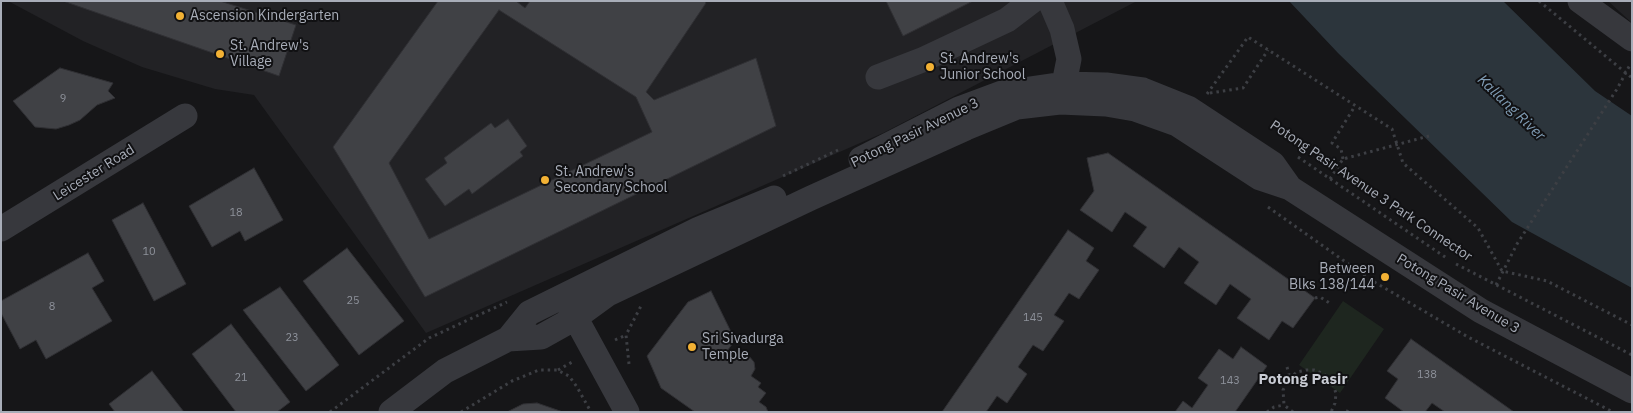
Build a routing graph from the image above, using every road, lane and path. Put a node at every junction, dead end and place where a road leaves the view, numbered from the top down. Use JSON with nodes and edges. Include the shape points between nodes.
{"nodes":[{"id":1,"x":1032,"y":1,"type":"edge"},
{"id":2,"x":1050,"y":1,"type":"edge"},
{"id":3,"x":1539,"y":1,"type":"edge"},
{"id":4,"x":1580,"y":1,"type":"edge"},
{"id":5,"x":1632,"y":40,"type":"edge"},
{"id":6,"x":1268,"y":50,"type":"junction"},
{"id":7,"x":1632,"y":63,"type":"edge"},
{"id":8,"x":1625,"y":73,"type":"junction"},
{"id":9,"x":878,"y":77,"type":"dead end"},
{"id":10,"x":1632,"y":78,"type":"edge"},
{"id":11,"x":1064,"y":84,"type":"junction"},
{"id":12,"x":1207,"y":93,"type":"junction"},
{"id":13,"x":1214,"y":98,"type":"dead end"},
{"id":14,"x":1355,"y":106,"type":"junction"},
{"id":15,"x":185,"y":116,"type":"dead end"},
{"id":16,"x":1429,"y":136,"type":"dead end"},
{"id":17,"x":1397,"y":144,"type":"junction"},
{"id":18,"x":1292,"y":152,"type":"dead end"},
{"id":19,"x":1343,"y":159,"type":"junction"},
{"id":20,"x":1330,"y":179,"type":"junction"},
{"id":21,"x":1290,"y":188,"type":"junction"},
{"id":22,"x":1,"y":229,"type":"edge"},
{"id":23,"x":1502,"y":271,"type":"junction"},
{"id":24,"x":1371,"y":280,"type":"dead end"},
{"id":25,"x":1496,"y":285,"type":"junction"},
{"id":26,"x":563,"y":295,"type":"junction"},
{"id":27,"x":1315,"y":298,"type":"dead end"},
{"id":28,"x":513,"y":299,"type":"dead end"},
{"id":29,"x":1331,"y":304,"type":"dead end"},
{"id":30,"x":575,"y":318,"type":"junction"},
{"id":31,"x":1632,"y":325,"type":"edge"},
{"id":32,"x":508,"y":339,"type":"junction"},
{"id":33,"x":1632,"y":355,"type":"edge"},
{"id":34,"x":1287,"y":367,"type":"dead end"},
{"id":35,"x":1290,"y":378,"type":"junction"},
{"id":36,"x":1632,"y":391,"type":"edge"},
{"id":37,"x":1284,"y":405,"type":"junction"},
{"id":38,"x":1332,"y":411,"type":"edge"},
{"id":39,"x":330,"y":412,"type":"edge"},
{"id":40,"x":390,"y":412,"type":"edge"},
{"id":41,"x":461,"y":412,"type":"edge"},
{"id":42,"x":591,"y":412,"type":"edge"},
{"id":43,"x":627,"y":412,"type":"edge"},
{"id":44,"x":1267,"y":412,"type":"edge"},
{"id":45,"x":1293,"y":412,"type":"edge"},
{"id":46,"x":1613,"y":412,"type":"edge"}],
"edges":[{"from":1,"to":9,"type":"street","via":[[1007,20]]},
{"from":2,"to":11,"type":"street","via":[[1062,29],[1069,59]]},
{"from":3,"to":8,"type":"path"},
{"from":4,"to":5,"type":"street"},
{"from":6,"to":12,"type":"path","via":[[1243,88]]},
{"from":6,"to":12,"type":"path","via":[[1248,37]]},
{"from":6,"to":14,"type":"path"},
{"from":7,"to":8,"type":"path"},
{"from":8,"to":10,"type":"path"},
{"from":8,"to":23,"type":"path"},
{"from":11,"to":21,"type":"street","name":"Potong Pasir Avenue 3","via":[[1143,90],[1188,108],[1273,164]]},
{"from":11,"to":26,"type":"street","name":"Potong Pasir Avenue 3","via":[[1002,92],[959,109],[828,175],[699,229]]},
{"from":12,"to":13,"type":"path"},
{"from":14,"to":17,"type":"path","via":[[1392,129]]},
{"from":14,"to":19,"type":"path","via":[[1332,143],[1341,150]]},
{"from":15,"to":22,"type":"street","name":"Leicester Road"},
{"from":16,"to":17,"type":"path"},
{"from":17,"to":19,"type":"path"},
{"from":17,"to":23,"type":"path","via":[[1404,163],[1478,228]]},
{"from":18,"to":20,"type":"path","name":"Potong Pasir Avenue 3 Park Connector"},
{"from":19,"to":20,"type":"path"},
{"from":20,"to":25,"type":"path","name":"Potong Pasir Avenue 3 Park Connector","via":[[1456,264]]},
{"from":21,"to":30,"type":"street","name":"Potong Pasir Avenue 3","via":[[1260,178],[1177,124],[1136,109],[1060,102],[1017,108],[820,194],[608,294]]},
{"from":21,"to":36,"type":"street","name":"Potong Pasir Avenue 3","via":[[1481,311]]},
{"from":23,"to":25,"type":"path"},
{"from":23,"to":31,"type":"path","via":[[1547,281]]},
{"from":24,"to":46,"type":"path","via":[[1468,337]]},
{"from":25,"to":33,"type":"path","name":"Potong Pasir Avenue 3 Park Connector"},
{"from":26,"to":30,"type":"street"},
{"from":26,"to":32,"type":"street","name":"Potong Pasir Avenue 3","via":[[529,313]]},
{"from":27,"to":29,"type":"path","via":[[1320,296]]},
{"from":28,"to":39,"type":"path","via":[[429,338]]},
{"from":30,"to":32,"type":"street","name":"Potong Pasir Avenue 3","via":[[541,337]]},
{"from":30,"to":43,"type":"street"},
{"from":32,"to":40,"type":"street","via":[[445,371]]},
{"from":34,"to":35,"type":"path"},
{"from":35,"to":37,"type":"path","via":[[1283,390]]},
{"from":35,"to":38,"type":"path","via":[[1306,370],[1314,370],[1329,378],[1336,394]]},
{"from":37,"to":44,"type":"path"},
{"from":37,"to":45,"type":"path"},
{"from":41,"to":42,"type":"path","via":[[538,370],[557,370],[569,376]]}]}
